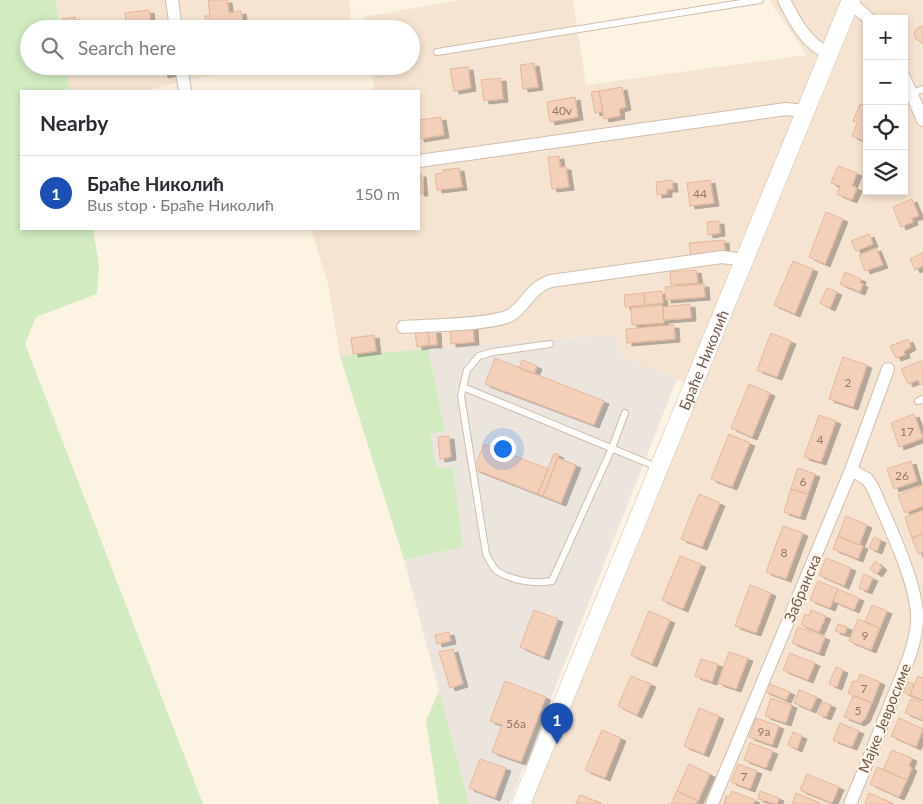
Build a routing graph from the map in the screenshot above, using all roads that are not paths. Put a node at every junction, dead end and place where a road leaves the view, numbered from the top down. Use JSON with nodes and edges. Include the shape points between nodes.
{"nodes":[{"id":1,"x":172,"y":0,"type":"edge"},
{"id":2,"x":760,"y":0,"type":"edge"},
{"id":3,"x":784,"y":0,"type":"edge"},
{"id":4,"x":851,"y":1,"type":"edge"},
{"id":5,"x":865,"y":15,"type":"edge"},
{"id":6,"x":175,"y":20,"type":"edge"},
{"id":7,"x":437,"y":52,"type":"dead end"},
{"id":8,"x":829,"y":54,"type":"junction"},
{"id":9,"x":182,"y":75,"type":"edge"},
{"id":10,"x":908,"y":81,"type":"edge"},
{"id":11,"x":185,"y":90,"type":"edge"},
{"id":12,"x":917,"y":91,"type":"edge"},
{"id":13,"x":805,"y":111,"type":"junction"},
{"id":14,"x":923,"y":120,"type":"edge"},
{"id":15,"x":420,"y":161,"type":"edge"},
{"id":16,"x":744,"y":260,"type":"junction"},
{"id":17,"x":403,"y":327,"type":"dead end"},
{"id":18,"x":550,"y":344,"type":"dead end"},
{"id":19,"x":888,"y":369,"type":"dead end"},
{"id":20,"x":463,"y":387,"type":"junction"},
{"id":21,"x":625,"y":413,"type":"dead end"},
{"id":22,"x":612,"y":448,"type":"junction"},
{"id":23,"x":658,"y":468,"type":"junction"},
{"id":24,"x":851,"y":470,"type":"junction"},
{"id":25,"x":521,"y":804,"type":"edge"},
{"id":26,"x":712,"y":804,"type":"edge"},
{"id":27,"x":850,"y":804,"type":"edge"}],
"edges":[{"from":1,"to":6,"type":"street"},
{"from":2,"to":7,"type":"lane"},
{"from":3,"to":8,"type":"street","via":[[812,44]]},
{"from":4,"to":5,"type":"street"},
{"from":4,"to":8,"type":"main road","name":"Браће Николић"},
{"from":8,"to":13,"type":"main road","name":"Браће Николић"},
{"from":9,"to":11,"type":"street"},
{"from":10,"to":12,"type":"street"},
{"from":12,"to":14,"type":"street"},
{"from":13,"to":15,"type":"street","via":[[786,109]]},
{"from":13,"to":16,"type":"main road","name":"Браће Николић"},
{"from":16,"to":17,"type":"street","via":[[722,257],[551,281],[538,287],[504,318]]},
{"from":16,"to":23,"type":"main road","name":"Браће Николић"},
{"from":18,"to":20,"type":"lane","via":[[478,356],[467,370]]},
{"from":19,"to":24,"type":"street","name":"Забранска"},
{"from":20,"to":22,"type":"lane"},
{"from":20,"to":22,"type":"lane","via":[[461,396],[486,554],[496,570],[517,579],[541,583],[552,581]]},
{"from":21,"to":22,"type":"lane"},
{"from":22,"to":23,"type":"lane"},
{"from":23,"to":25,"type":"main road","name":"Браће Николић"},
{"from":24,"to":26,"type":"street","name":"Забранска"},
{"from":24,"to":27,"type":"street","name":"Мајке Јевросиме","via":[[867,479],[873,488],[907,572],[917,613],[907,662]]}]}
